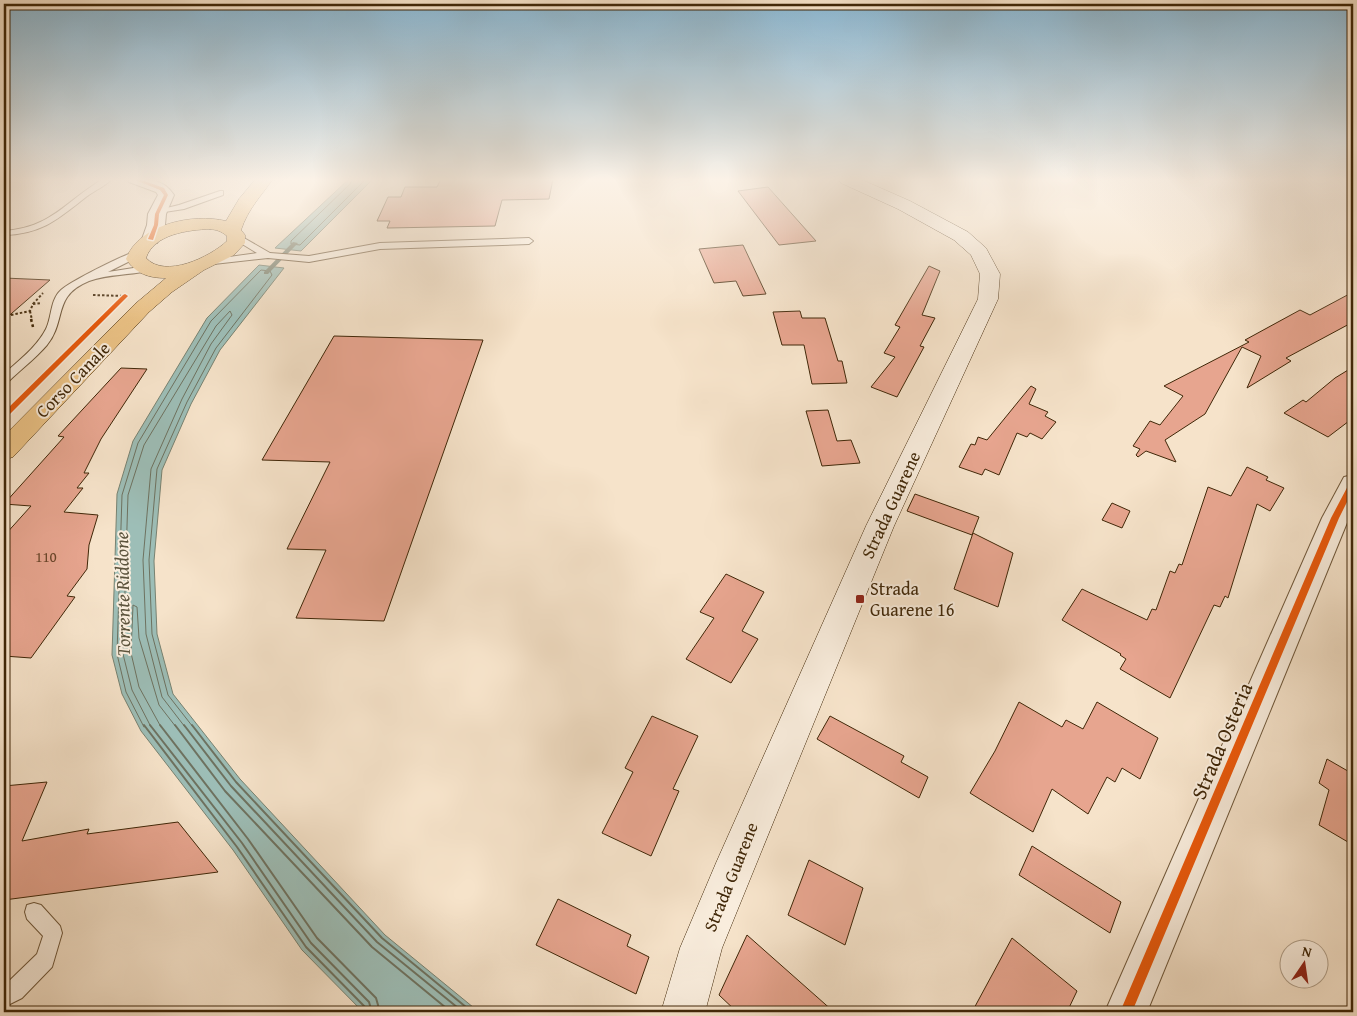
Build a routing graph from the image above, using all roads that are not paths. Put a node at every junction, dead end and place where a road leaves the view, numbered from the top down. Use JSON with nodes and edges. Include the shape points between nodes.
{"nodes":[{"id":1,"x":43,"y":226,"type":"edge"},
{"id":2,"x":155,"y":226,"type":"edge"},
{"id":3,"x":187,"y":226,"type":"edge"},
{"id":4,"x":223,"y":226,"type":"edge"},
{"id":5,"x":236,"y":226,"type":"edge"},
{"id":6,"x":943,"y":226,"type":"edge"},
{"id":7,"x":4,"y":233,"type":"edge"},
{"id":8,"x":235,"y":233,"type":"junction"},
{"id":9,"x":151,"y":239,"type":"junction"},
{"id":10,"x":530,"y":241,"type":"dead end"},
{"id":11,"x":268,"y":255,"type":"junction"},
{"id":12,"x":145,"y":265,"type":"junction"},
{"id":13,"x":202,"y":266,"type":"junction"},
{"id":14,"x":86,"y":279,"type":"junction"},
{"id":15,"x":133,"y":300,"type":"junction"},
{"id":16,"x":4,"y":380,"type":"edge"},
{"id":17,"x":4,"y":451,"type":"edge"},
{"id":18,"x":1353,"y":484,"type":"edge"},
{"id":19,"x":34,"y":912,"type":"dead end"},
{"id":20,"x":4,"y":997,"type":"edge"},
{"id":21,"x":683,"y":1012,"type":"edge"},
{"id":22,"x":1126,"y":1012,"type":"edge"}],
"edges":[{"from":1,"to":7,"type":"lane"},
{"from":2,"to":9,"type":"street"},
{"from":3,"to":9,"type":"main road","name":"Corso Canale"},
{"from":4,"to":8,"type":"main road","name":"Corso Canale"},
{"from":5,"to":8,"type":"main road","name":"Corso Canale"},
{"from":6,"to":21,"type":"main road","name":"Strada Guarene","via":[[979,252],[990,274],[988,299],[880,526],[733,868],[701,948]]},
{"from":8,"to":11,"type":"lane","via":[[254,249]]},
{"from":8,"to":13,"type":"main road","name":"Corso Canale","via":[[236,243],[230,250]]},
{"from":9,"to":12,"type":"main road","name":"Corso Canale","via":[[144,244]]},
{"from":10,"to":11,"type":"lane","via":[[380,246],[309,259]]},
{"from":11,"to":13,"type":"lane"},
{"from":12,"to":13,"type":"main road","name":"Corso Canale","via":[[180,271]]},
{"from":12,"to":14,"type":"lane"},
{"from":12,"to":14,"type":"lane"},
{"from":12,"to":15,"type":"main road","name":"Corso Canale","via":[[156,280]]},
{"from":13,"to":15,"type":"main road","name":"Corso Canale","via":[[165,288]]},
{"from":14,"to":16,"type":"lane","via":[[64,292],[52,328],[43,343]]},
{"from":15,"to":17,"type":"main road","name":"Corso Canale"},
{"from":18,"to":22,"type":"street","name":"Strada Osteria","via":[[1335,518]]},
{"from":19,"to":20,"type":"lane","via":[[54,933],[45,960],[15,991]]}]}
